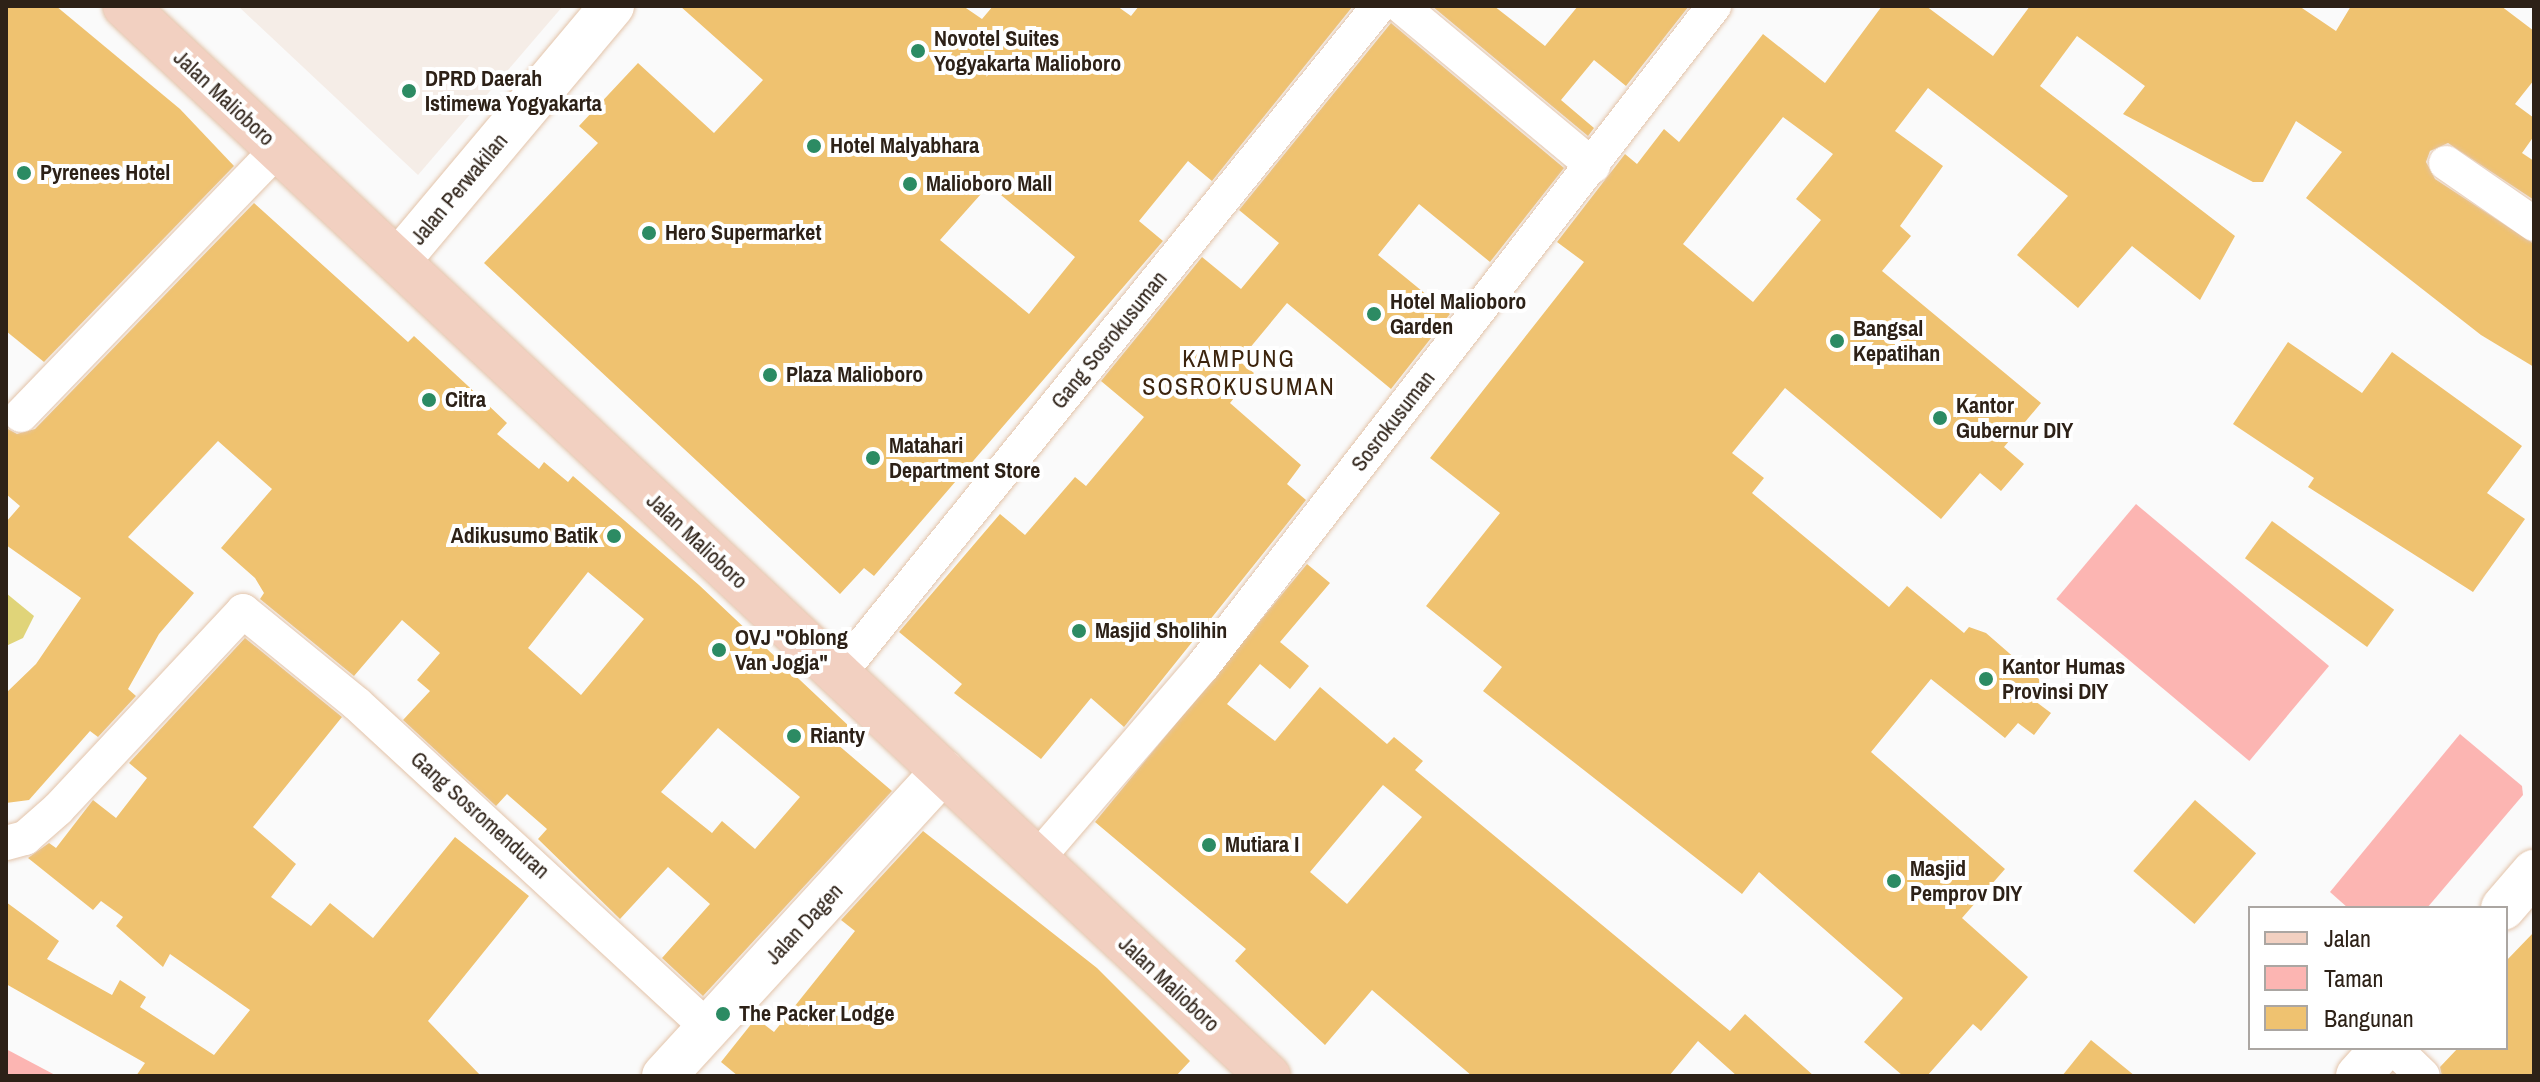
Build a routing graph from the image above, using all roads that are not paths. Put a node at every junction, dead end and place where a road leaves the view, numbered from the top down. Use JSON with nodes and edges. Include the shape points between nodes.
{"nodes":[{"id":1,"x":125,"y":6,"type":"edge"},
{"id":2,"x":612,"y":6,"type":"edge"},
{"id":3,"x":1379,"y":6,"type":"edge"},
{"id":4,"x":1401,"y":6,"type":"edge"},
{"id":5,"x":1714,"y":6,"type":"edge"},
{"id":6,"x":278,"y":149,"type":"junction"},
{"id":7,"x":2446,"y":163,"type":"dead end"},
{"id":8,"x":1593,"y":166,"type":"junction"},
{"id":9,"x":2534,"y":224,"type":"edge"},
{"id":10,"x":398,"y":261,"type":"junction"},
{"id":11,"x":21,"y":415,"type":"dead end"},
{"id":12,"x":839,"y":674,"type":"junction"},
{"id":13,"x":943,"y":772,"type":"junction"},
{"id":14,"x":6,"y":843,"type":"edge"},
{"id":15,"x":1050,"y":844,"type":"junction"},
{"id":16,"x":2534,"y":872,"type":"edge"},
{"id":17,"x":2505,"y":906,"type":"edge"},
{"id":18,"x":2381,"y":1050,"type":"edge"},
{"id":19,"x":2396,"y":1050,"type":"edge"},
{"id":20,"x":688,"y":1059,"type":"edge"},
{"id":21,"x":1268,"y":1076,"type":"edge"},
{"id":22,"x":2358,"y":1076,"type":"edge"},
{"id":23,"x":2423,"y":1076,"type":"edge"}],
"edges":[{"from":1,"to":6,"type":"main road","name":"Jalan Malioboro"},
{"from":2,"to":10,"type":"street","name":"Jalan Perwakilan"},
{"from":3,"to":12,"type":"street","name":"Gang Sosrokusuman"},
{"from":4,"to":8,"type":"street"},
{"from":5,"to":8,"type":"street","name":"Sosrokusuman"},
{"from":6,"to":10,"type":"main road","name":"Jalan Malioboro"},
{"from":6,"to":11,"type":"street"},
{"from":7,"to":9,"type":"street"},
{"from":8,"to":15,"type":"street","name":"Sosrokusuman","via":[[1203,666]]},
{"from":10,"to":12,"type":"main road","name":"Jalan Malioboro"},
{"from":12,"to":13,"type":"main road","name":"Jalan Malioboro"},
{"from":13,"to":15,"type":"main road","name":"Jalan Malioboro"},
{"from":13,"to":20,"type":"street","name":"Jalan Dagen"},
{"from":14,"to":20,"type":"street","name":"Gang Sosromenduran","via":[[25,838],[58,809],[243,611],[357,704]]},
{"from":15,"to":21,"type":"main road","name":"Jalan Malioboro"},
{"from":16,"to":17,"type":"street"},
{"from":18,"to":22,"type":"street"},
{"from":19,"to":23,"type":"street"}]}
